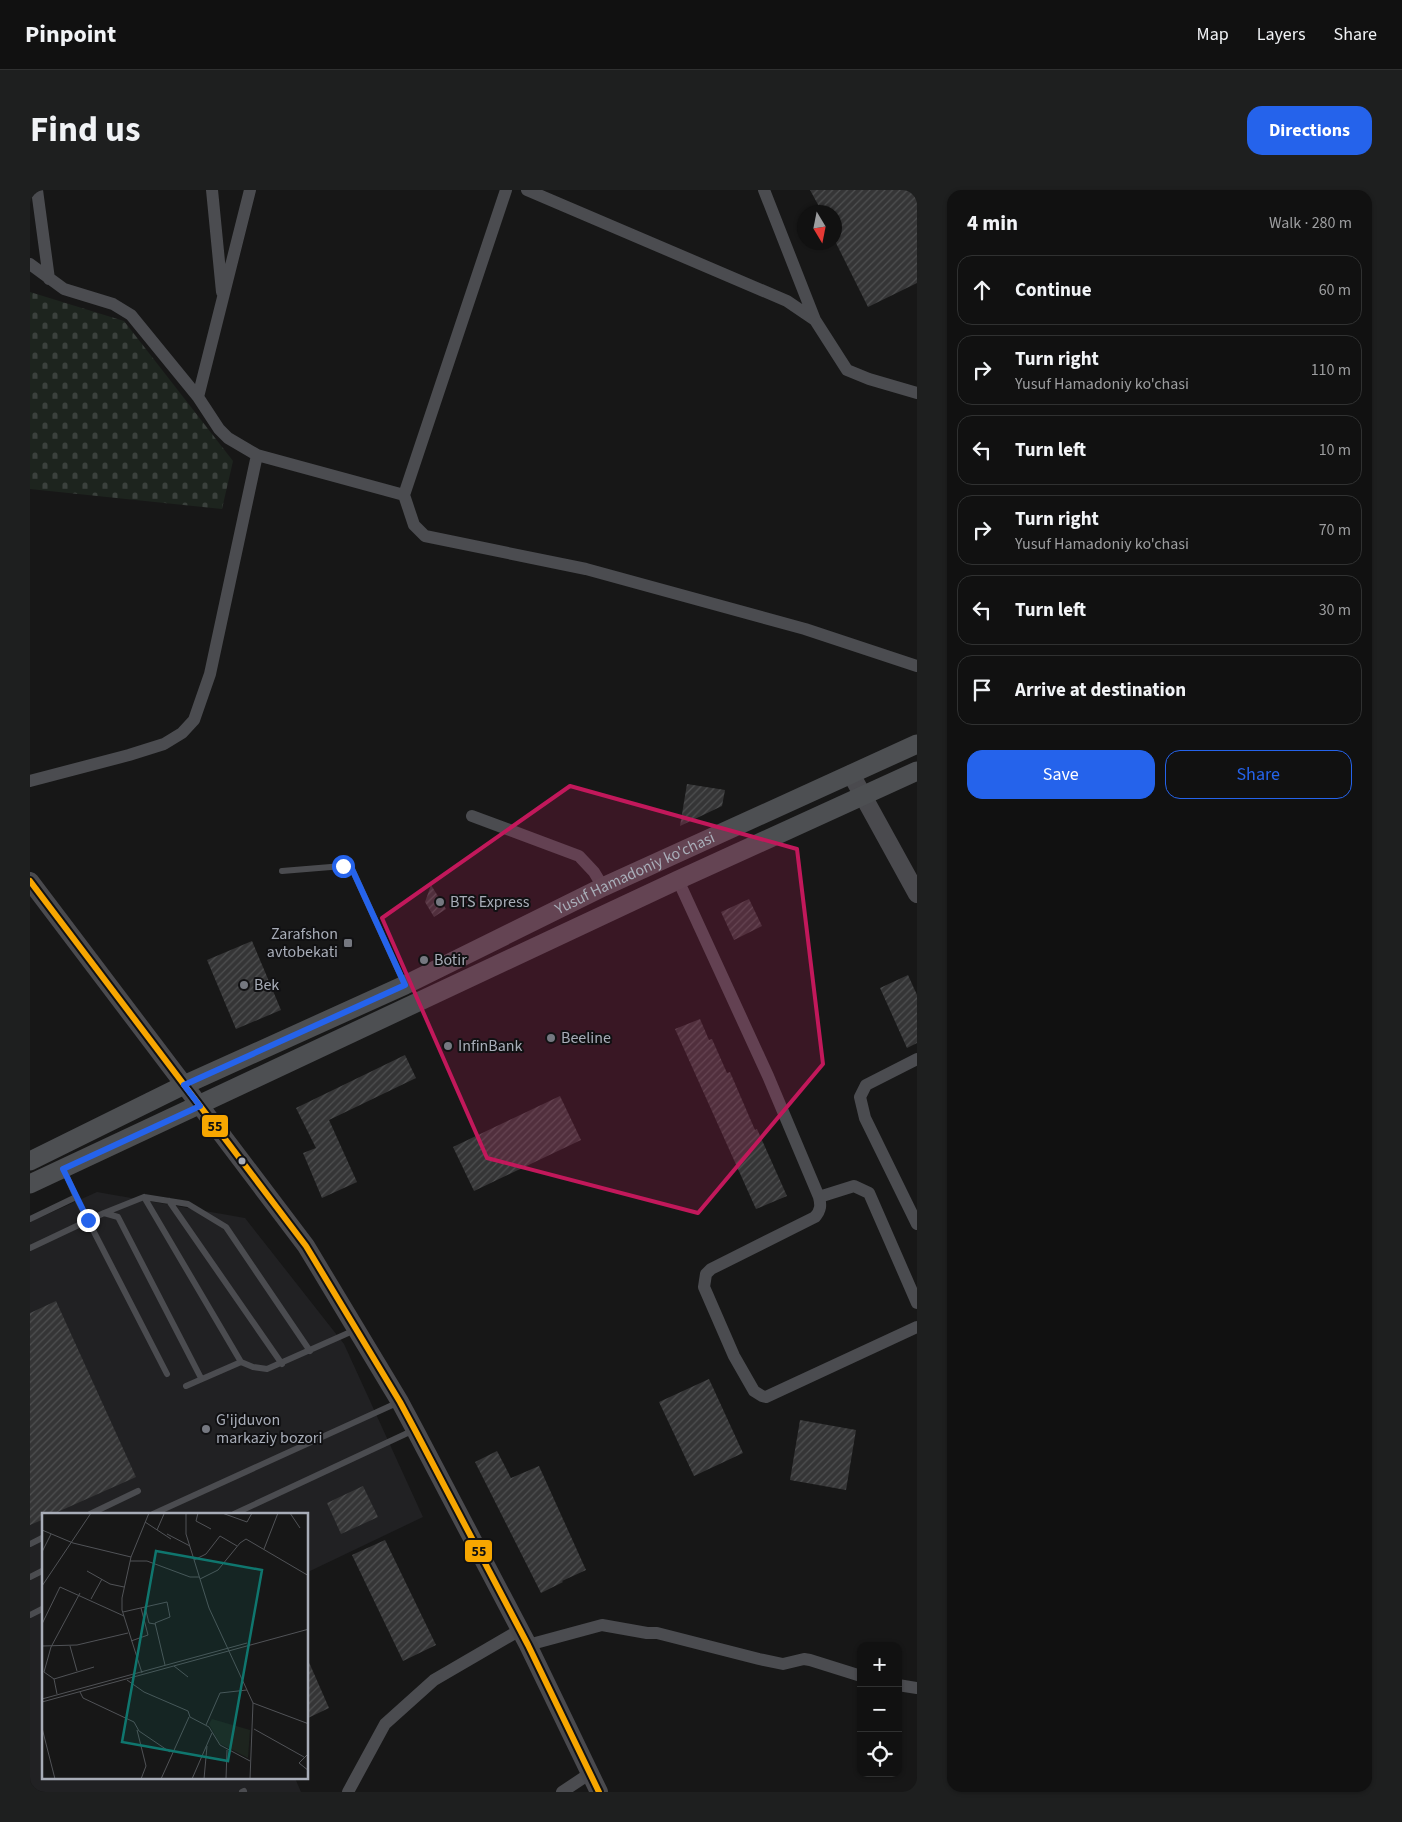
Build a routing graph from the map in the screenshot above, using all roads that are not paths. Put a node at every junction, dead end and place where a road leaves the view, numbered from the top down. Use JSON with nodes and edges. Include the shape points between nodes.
{"nodes":[{"id":1,"x":37,"y":190,"type":"edge"},
{"id":2,"x":212,"y":190,"type":"edge"},
{"id":3,"x":250,"y":190,"type":"edge"},
{"id":4,"x":506,"y":190,"type":"edge"},
{"id":5,"x":527,"y":190,"type":"edge"},
{"id":6,"x":764,"y":190,"type":"edge"},
{"id":7,"x":30,"y":264,"type":"edge"},
{"id":8,"x":49,"y":279,"type":"junction"},
{"id":9,"x":223,"y":299,"type":"junction"},
{"id":10,"x":815,"y":320,"type":"junction"},
{"id":11,"x":917,"y":394,"type":"edge"},
{"id":12,"x":198,"y":397,"type":"junction"},
{"id":13,"x":257,"y":455,"type":"junction"},
{"id":14,"x":404,"y":495,"type":"junction"},
{"id":15,"x":917,"y":666,"type":"edge"},
{"id":16,"x":917,"y":744,"type":"edge"},
{"id":17,"x":917,"y":771,"type":"edge"},
{"id":18,"x":851,"y":774,"type":"junction"},
{"id":19,"x":30,"y":781,"type":"edge"},
{"id":20,"x":864,"y":797,"type":"junction"},
{"id":21,"x":472,"y":816,"type":"dead end"},
{"id":22,"x":282,"y":871,"type":"dead end"},
{"id":23,"x":678,"y":880,"type":"junction"},
{"id":24,"x":30,"y":881,"type":"edge"},
{"id":25,"x":603,"y":886,"type":"junction"},
{"id":26,"x":917,"y":894,"type":"edge"},
{"id":27,"x":405,"y":985,"type":"junction"},
{"id":28,"x":917,"y":1059,"type":"edge"},
{"id":29,"x":184,"y":1085,"type":"junction"},
{"id":30,"x":200,"y":1106,"type":"junction"},
{"id":31,"x":30,"y":1161,"type":"edge"},
{"id":32,"x":63,"y":1169,"type":"junction"},
{"id":33,"x":30,"y":1184,"type":"edge"},
{"id":34,"x":76,"y":1197,"type":"junction"},
{"id":35,"x":144,"y":1197,"type":"junction"},
{"id":36,"x":819,"y":1197,"type":"junction"},
{"id":37,"x":169,"y":1201,"type":"junction"},
{"id":38,"x":104,"y":1213,"type":"junction"},
{"id":39,"x":30,"y":1219,"type":"edge"},
{"id":40,"x":88,"y":1220,"type":"junction"},
{"id":41,"x":917,"y":1224,"type":"edge"},
{"id":42,"x":30,"y":1248,"type":"edge"},
{"id":43,"x":917,"y":1303,"type":"edge"},
{"id":44,"x":917,"y":1327,"type":"edge"},
{"id":45,"x":356,"y":1329,"type":"junction"},
{"id":46,"x":310,"y":1351,"type":"junction"},
{"id":47,"x":241,"y":1362,"type":"junction"},
{"id":48,"x":282,"y":1364,"type":"junction"},
{"id":49,"x":166,"y":1374,"type":"dead end"},
{"id":50,"x":201,"y":1378,"type":"junction"},
{"id":51,"x":186,"y":1386,"type":"dead end"},
{"id":52,"x":400,"y":1402,"type":"junction"},
{"id":53,"x":415,"y":1430,"type":"junction"},
{"id":54,"x":138,"y":1491,"type":"dead end"},
{"id":55,"x":163,"y":1512,"type":"edge"},
{"id":56,"x":92,"y":1513,"type":"edge"},
{"id":57,"x":236,"y":1513,"type":"edge"},
{"id":58,"x":42,"y":1538,"type":"edge"},
{"id":59,"x":30,"y":1544,"type":"edge"},
{"id":60,"x":42,"y":1609,"type":"edge"},
{"id":61,"x":30,"y":1615,"type":"edge"},
{"id":62,"x":520,"y":1630,"type":"junction"},
{"id":63,"x":528,"y":1645,"type":"junction"},
{"id":64,"x":857,"y":1675,"type":"edge"},
{"id":65,"x":902,"y":1686,"type":"edge"},
{"id":66,"x":917,"y":1688,"type":"edge"},
{"id":67,"x":589,"y":1774,"type":"junction"},
{"id":68,"x":348,"y":1792,"type":"edge"},
{"id":69,"x":562,"y":1792,"type":"edge"},
{"id":70,"x":599,"y":1792,"type":"edge"}],
"edges":[{"from":1,"to":8,"type":"street"},
{"from":2,"to":9,"type":"street"},
{"from":3,"to":9,"type":"street"},
{"from":4,"to":14,"type":"street"},
{"from":5,"to":10,"type":"street","via":[[787,301]]},
{"from":6,"to":10,"type":"street"},
{"from":7,"to":8,"type":"street"},
{"from":8,"to":12,"type":"street","via":[[64,289],[107,301],[126,311]]},
{"from":9,"to":12,"type":"street"},
{"from":10,"to":11,"type":"street","via":[[847,370]]},
{"from":12,"to":13,"type":"street","via":[[228,438]]},
{"from":13,"to":14,"type":"street"},
{"from":13,"to":19,"type":"street","via":[[210,674],[194,720],[182,733],[164,744]]},
{"from":14,"to":15,"type":"street","via":[[414,525],[426,536],[586,569],[805,629]]},
{"from":16,"to":18,"type":"main road","name":"Yusuf Hamadoniy ko'chasi"},
{"from":17,"to":20,"type":"main road","name":"Yusuf Hamadoniy ko'chasi"},
{"from":18,"to":20,"type":"main road"},
{"from":18,"to":25,"type":"main road","name":"Yusuf Hamadoniy ko'chasi"},
{"from":20,"to":23,"type":"main road","name":"Yusuf Hamadoniy ko'chasi"},
{"from":20,"to":26,"type":"main road"},
{"from":21,"to":25,"type":"street","via":[[579,856]]},
{"from":22,"to":27,"type":"lane","via":[[343,866],[352,869]]},
{"from":23,"to":30,"type":"main road","name":"Yusuf Hamadoniy ko'chasi"},
{"from":23,"to":36,"type":"street","via":[[768,1076]]},
{"from":24,"to":29,"type":"main road"},
{"from":25,"to":27,"type":"main road","name":"Yusuf Hamadoniy ko'chasi"},
{"from":27,"to":29,"type":"main road","name":"Yusuf Hamadoniy ko'chasi"},
{"from":28,"to":41,"type":"street","via":[[866,1085],[860,1097],[865,1118]]},
{"from":29,"to":30,"type":"main road"},
{"from":29,"to":31,"type":"main road","name":"Yusuf Hamadoniy ko'chasi"},
{"from":30,"to":32,"type":"main road","name":"Yusuf Hamadoniy ko'chasi"},
{"from":30,"to":45,"type":"main road","via":[[306,1246]]},
{"from":32,"to":33,"type":"main road","name":"Yusuf Hamadoniy ko'chasi"},
{"from":32,"to":34,"type":"lane"},
{"from":34,"to":39,"type":"lane"},
{"from":34,"to":40,"type":"lane"},
{"from":35,"to":37,"type":"lane"},
{"from":35,"to":38,"type":"lane"},
{"from":35,"to":47,"type":"lane"},
{"from":36,"to":43,"type":"street","via":[[854,1186],[869,1193]]},
{"from":36,"to":44,"type":"street","via":[[820,1209],[815,1217],[711,1269],[704,1278],[706,1294],[754,1391],[769,1396]]},
{"from":37,"to":46,"type":"lane","via":[[188,1204],[226,1227]]},
{"from":37,"to":48,"type":"lane"},
{"from":38,"to":40,"type":"lane"},
{"from":38,"to":50,"type":"lane","via":[[118,1217]]},
{"from":40,"to":42,"type":"lane"},
{"from":40,"to":49,"type":"lane"},
{"from":45,"to":46,"type":"lane"},
{"from":45,"to":52,"type":"main road"},
{"from":46,"to":48,"type":"lane"},
{"from":47,"to":48,"type":"lane","via":[[267,1370]]},
{"from":47,"to":50,"type":"lane"},
{"from":50,"to":51,"type":"lane"},
{"from":52,"to":53,"type":"main road"},
{"from":52,"to":55,"type":"lane"},
{"from":53,"to":57,"type":"lane"},
{"from":53,"to":62,"type":"main road"},
{"from":54,"to":56,"type":"lane"},
{"from":58,"to":59,"type":"lane"},
{"from":60,"to":61,"type":"lane"},
{"from":62,"to":63,"type":"main road"},
{"from":62,"to":68,"type":"street","via":[[434,1680],[385,1724]]},
{"from":63,"to":64,"type":"street","via":[[602,1624],[657,1633],[783,1664],[810,1660]]},
{"from":63,"to":67,"type":"main road"},
{"from":65,"to":66,"type":"street"},
{"from":67,"to":69,"type":"street"},
{"from":67,"to":70,"type":"main road"}]}
